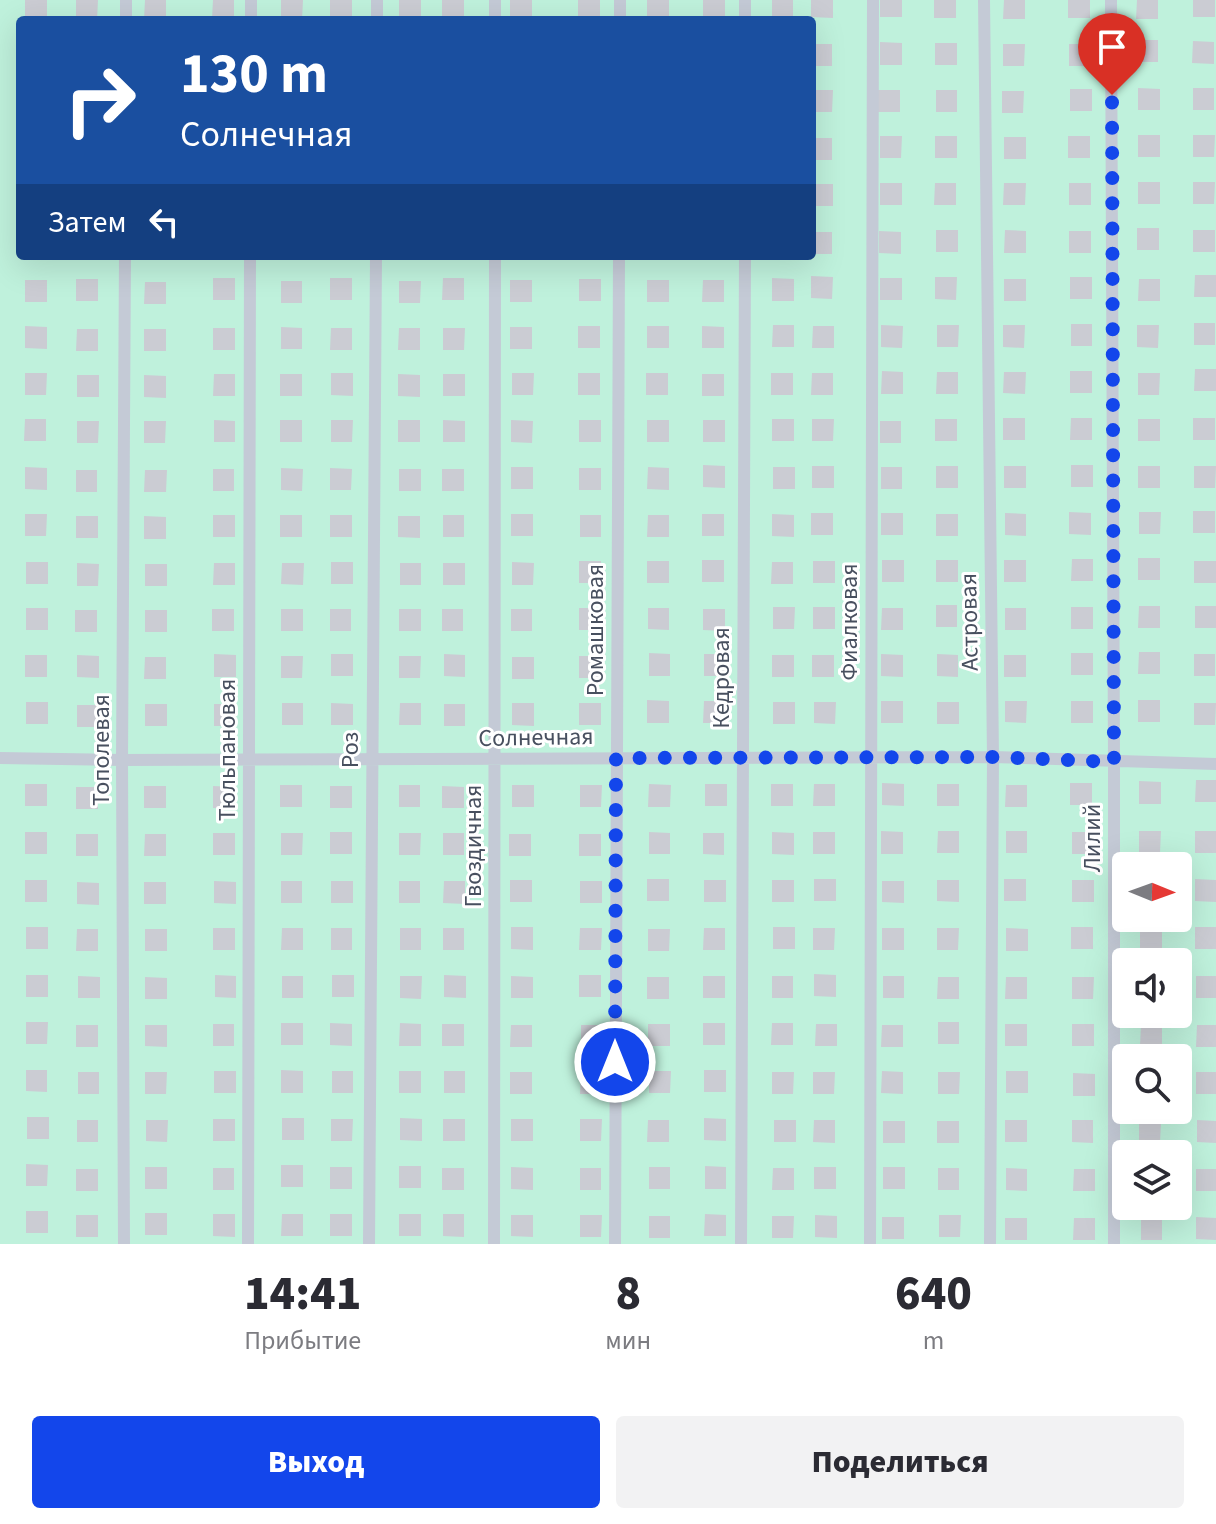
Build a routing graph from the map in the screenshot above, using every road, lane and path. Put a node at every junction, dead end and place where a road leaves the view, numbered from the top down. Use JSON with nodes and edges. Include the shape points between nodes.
{"nodes":[{"id":1,"x":873,"y":0,"type":"edge"},
{"id":2,"x":984,"y":0,"type":"edge"},
{"id":3,"x":1111,"y":0,"type":"edge"},
{"id":4,"x":125,"y":260,"type":"edge"},
{"id":5,"x":250,"y":260,"type":"edge"},
{"id":6,"x":376,"y":260,"type":"edge"},
{"id":7,"x":495,"y":260,"type":"edge"},
{"id":8,"x":619,"y":260,"type":"edge"},
{"id":9,"x":745,"y":260,"type":"edge"},
{"id":10,"x":993,"y":757,"type":"junction"},
{"id":11,"x":0,"y":758,"type":"edge"},
{"id":12,"x":616,"y":758,"type":"junction"},
{"id":13,"x":743,"y":758,"type":"junction"},
{"id":14,"x":870,"y":758,"type":"junction"},
{"id":15,"x":249,"y":759,"type":"junction"},
{"id":16,"x":495,"y":759,"type":"junction"},
{"id":17,"x":122,"y":760,"type":"junction"},
{"id":18,"x":372,"y":760,"type":"junction"},
{"id":19,"x":1114,"y":762,"type":"junction"},
{"id":20,"x":1216,"y":764,"type":"edge"},
{"id":21,"x":124,"y":1244,"type":"edge"},
{"id":22,"x":248,"y":1244,"type":"edge"},
{"id":23,"x":369,"y":1244,"type":"edge"},
{"id":24,"x":494,"y":1244,"type":"edge"},
{"id":25,"x":615,"y":1244,"type":"edge"},
{"id":26,"x":741,"y":1244,"type":"edge"},
{"id":27,"x":870,"y":1244,"type":"edge"},
{"id":28,"x":990,"y":1244,"type":"edge"},
{"id":29,"x":1114,"y":1244,"type":"edge"}],
"edges":[{"from":1,"to":14,"type":"street","name":"Фиалковая"},
{"from":2,"to":10,"type":"street","name":"Астровая"},
{"from":3,"to":19,"type":"street","name":"Лилий"},
{"from":4,"to":17,"type":"street","name":"Тополевая"},
{"from":5,"to":15,"type":"street","name":"Тюльпановая"},
{"from":6,"to":18,"type":"street","name":"Роз"},
{"from":7,"to":16,"type":"street","name":"Гвоздичная"},
{"from":8,"to":12,"type":"street","name":"Ромашковая"},
{"from":9,"to":13,"type":"street","name":"Кедровая"},
{"from":10,"to":14,"type":"street","name":"Солнечная"},
{"from":10,"to":19,"type":"street","name":"Солнечная"},
{"from":10,"to":28,"type":"street","name":"Астровая"},
{"from":11,"to":17,"type":"street","name":"Солнечная"},
{"from":12,"to":13,"type":"street","name":"Солнечная"},
{"from":12,"to":16,"type":"street","name":"Солнечная"},
{"from":12,"to":25,"type":"street","name":"Ромашковая"},
{"from":13,"to":14,"type":"street","name":"Солнечная"},
{"from":13,"to":26,"type":"street","name":"Кедровая"},
{"from":14,"to":27,"type":"street","name":"Фиалковая"},
{"from":15,"to":17,"type":"street","name":"Солнечная"},
{"from":15,"to":18,"type":"street","name":"Солнечная"},
{"from":15,"to":22,"type":"street","name":"Тюльпановая"},
{"from":16,"to":18,"type":"street","name":"Солнечная"},
{"from":16,"to":24,"type":"street","name":"Гвоздичная"},
{"from":17,"to":21,"type":"street","name":"Тополевая"},
{"from":18,"to":23,"type":"street","name":"Роз"},
{"from":19,"to":20,"type":"street","name":"Солнечная"},
{"from":19,"to":29,"type":"street","name":"Лилий"}]}
